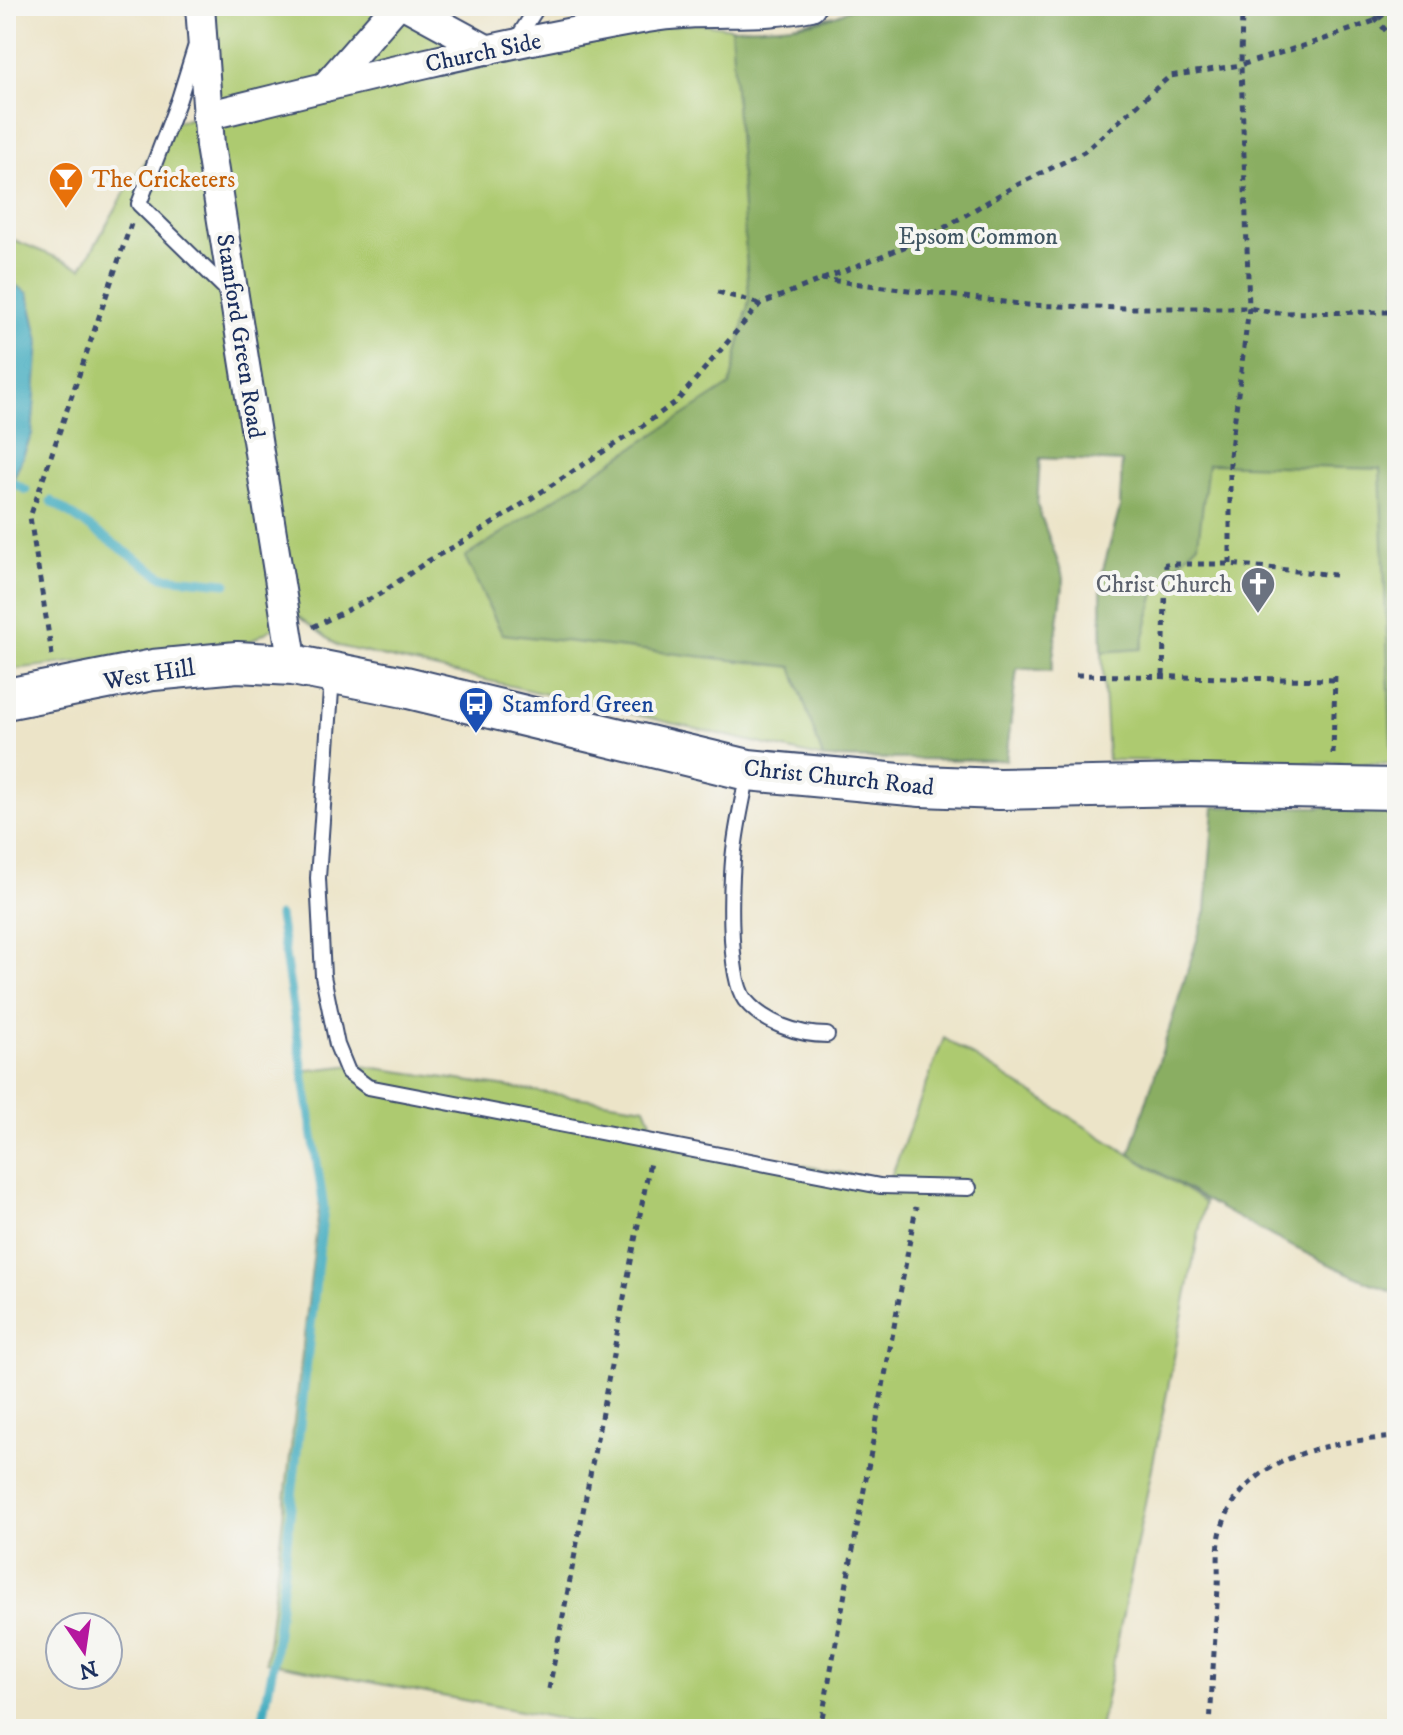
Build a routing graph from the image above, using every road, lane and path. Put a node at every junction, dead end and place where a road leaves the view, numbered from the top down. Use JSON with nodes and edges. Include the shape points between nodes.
{"nodes":[{"id":1,"x":396,"y":6,"type":"edge"},
{"id":2,"x":407,"y":6,"type":"edge"},
{"id":3,"x":538,"y":6,"type":"edge"},
{"id":4,"x":811,"y":6,"type":"edge"},
{"id":5,"x":1242,"y":6,"type":"edge"},
{"id":6,"x":1369,"y":6,"type":"edge"},
{"id":7,"x":1393,"y":6,"type":"edge"},
{"id":8,"x":200,"y":17,"type":"edge"},
{"id":9,"x":1377,"y":20,"type":"junction"},
{"id":10,"x":1397,"y":44,"type":"edge"},
{"id":11,"x":500,"y":47,"type":"junction"},
{"id":12,"x":1241,"y":65,"type":"junction"},
{"id":13,"x":325,"y":87,"type":"junction"},
{"id":14,"x":206,"y":116,"type":"junction"},
{"id":15,"x":139,"y":204,"type":"junction"},
{"id":16,"x":820,"y":279,"type":"junction"},
{"id":17,"x":718,"y":292,"type":"dead end"},
{"id":18,"x":234,"y":297,"type":"junction"},
{"id":19,"x":760,"y":304,"type":"junction"},
{"id":20,"x":1249,"y":308,"type":"junction"},
{"id":21,"x":1397,"y":312,"type":"edge"},
{"id":22,"x":1230,"y":564,"type":"junction"},
{"id":23,"x":1335,"y":575,"type":"dead end"},
{"id":24,"x":292,"y":652,"type":"junction"},
{"id":25,"x":52,"y":656,"type":"dead end"},
{"id":26,"x":332,"y":672,"type":"junction"},
{"id":27,"x":1076,"y":675,"type":"dead end"},
{"id":28,"x":1163,"y":676,"type":"junction"},
{"id":29,"x":6,"y":699,"type":"edge"},
{"id":30,"x":748,"y":770,"type":"junction"},
{"id":31,"x":1332,"y":787,"type":"junction"},
{"id":32,"x":1397,"y":789,"type":"edge"},
{"id":33,"x":827,"y":1035,"type":"dead end"},
{"id":34,"x":654,"y":1141,"type":"junction"},
{"id":35,"x":920,"y":1187,"type":"junction"},
{"id":36,"x":969,"y":1188,"type":"dead end"},
{"id":37,"x":1397,"y":1437,"type":"edge"},
{"id":38,"x":549,"y":1689,"type":"dead end"},
{"id":39,"x":820,"y":1729,"type":"edge"},
{"id":40,"x":1210,"y":1729,"type":"edge"}],
"edges":[{"from":1,"to":13,"type":"street"},
{"from":2,"to":11,"type":"street"},
{"from":3,"to":11,"type":"lane"},
{"from":4,"to":11,"type":"street","name":"Church Side","via":[[664,15]]},
{"from":5,"to":12,"type":"path"},
{"from":6,"to":9,"type":"path"},
{"from":7,"to":9,"type":"path"},
{"from":8,"to":14,"type":"street","name":"Stamford Green Road"},
{"from":8,"to":15,"type":"lane","via":[[179,99]]},
{"from":9,"to":10,"type":"path"},
{"from":9,"to":12,"type":"path"},
{"from":11,"to":13,"type":"street","name":"Church Side"},
{"from":12,"to":16,"type":"path","via":[[1170,76],[1084,152],[927,238]]},
{"from":12,"to":20,"type":"path"},
{"from":13,"to":14,"type":"street","name":"Church Side"},
{"from":14,"to":18,"type":"street","name":"Stamford Green Road"},
{"from":15,"to":18,"type":"lane"},
{"from":15,"to":25,"type":"path","via":[[30,517]]},
{"from":16,"to":19,"type":"path"},
{"from":16,"to":20,"type":"path","via":[[1027,305]]},
{"from":17,"to":19,"type":"path"},
{"from":18,"to":24,"type":"street","name":"Stamford Green Road"},
{"from":19,"to":24,"type":"path","via":[[678,400]]},
{"from":20,"to":21,"type":"path","via":[[1273,313]]},
{"from":20,"to":22,"type":"path","via":[[1230,456]]},
{"from":22,"to":23,"type":"path"},
{"from":22,"to":28,"type":"path","via":[[1166,564]]},
{"from":24,"to":26,"type":"main road","name":"Christ Church Road"},
{"from":24,"to":29,"type":"main road","name":"West Hill","via":[[153,670]]},
{"from":26,"to":30,"type":"main road","name":"Christ Church Road"},
{"from":26,"to":34,"type":"lane","via":[[318,878],[323,976],[348,1072],[368,1087]]},
{"from":27,"to":28,"type":"path"},
{"from":28,"to":31,"type":"path","via":[[1335,677]]},
{"from":30,"to":31,"type":"main road","name":"Christ Church Road","via":[[999,789]]},
{"from":30,"to":33,"type":"lane","via":[[734,845],[734,976],[745,999],[769,1020],[807,1035]]},
{"from":31,"to":32,"type":"main road","name":"Christ Church Road"},
{"from":34,"to":35,"type":"lane","via":[[880,1186]]},
{"from":34,"to":38,"type":"path"},
{"from":35,"to":36,"type":"lane"},
{"from":35,"to":39,"type":"path"},
{"from":37,"to":40,"type":"path","via":[[1292,1458],[1264,1471],[1232,1509],[1221,1532]]}]}
